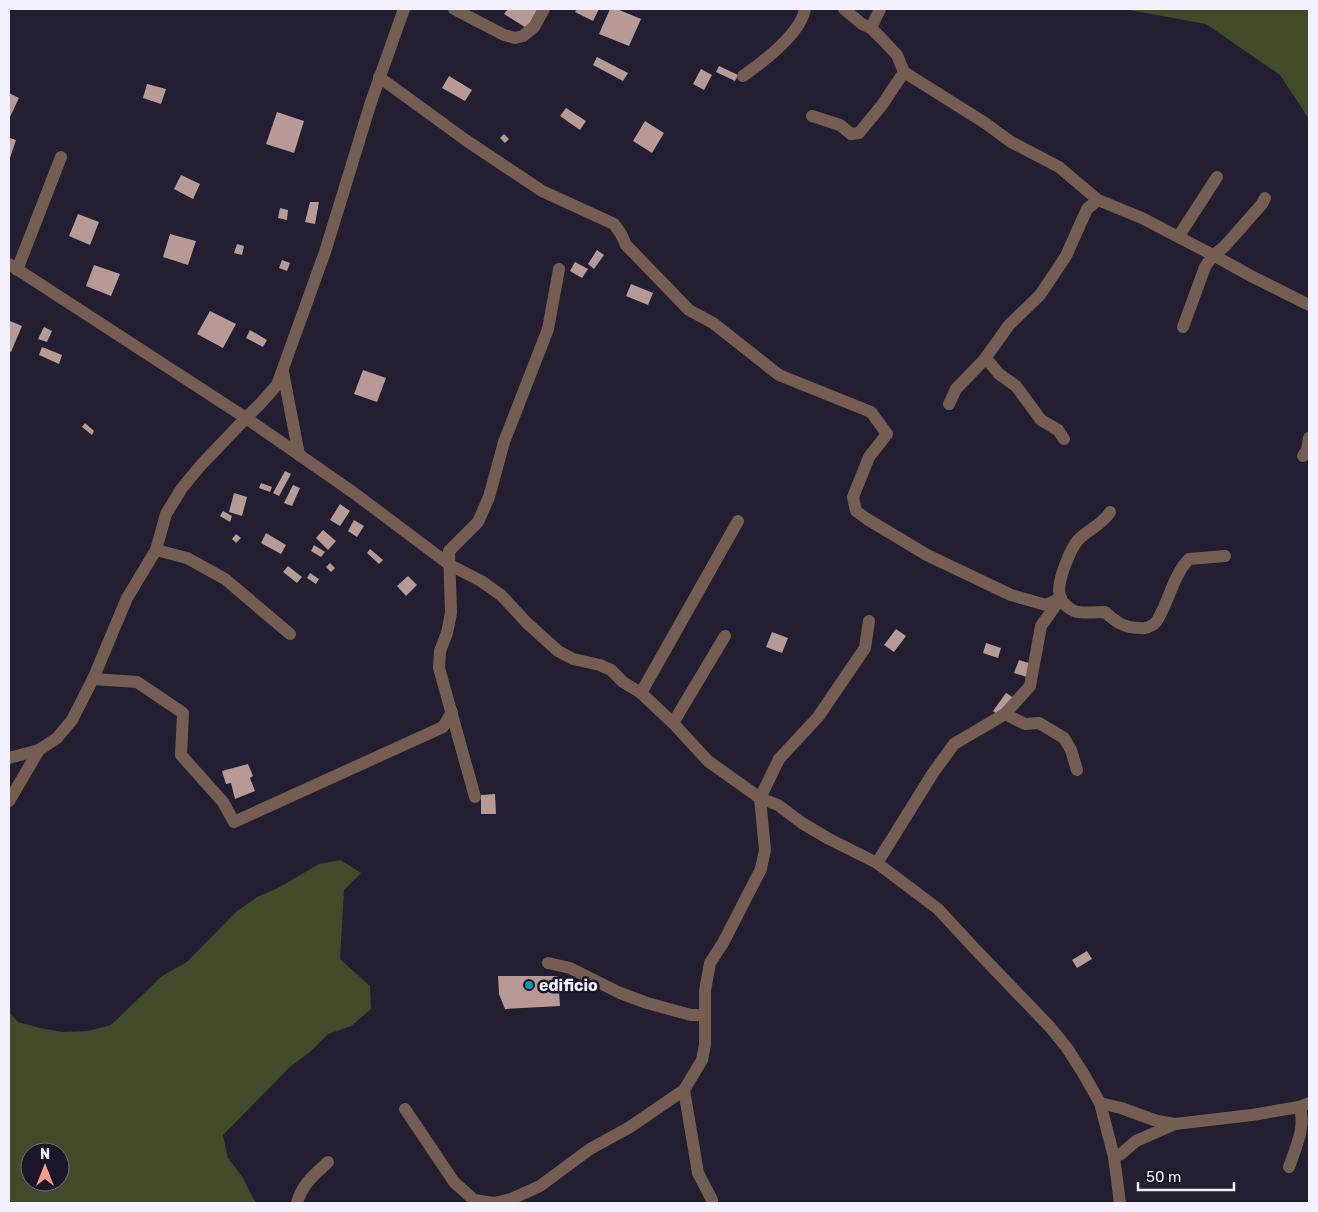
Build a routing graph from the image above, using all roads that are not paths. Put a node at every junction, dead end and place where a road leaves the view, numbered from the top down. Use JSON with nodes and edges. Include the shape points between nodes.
{"nodes":[{"id":1,"x":404,"y":9,"type":"edge"},
{"id":2,"x":454,"y":9,"type":"edge"},
{"id":3,"x":544,"y":9,"type":"edge"},
{"id":4,"x":804,"y":9,"type":"edge"},
{"id":5,"x":844,"y":9,"type":"edge"},
{"id":6,"x":880,"y":9,"type":"edge"},
{"id":7,"x":871,"y":28,"type":"junction"},
{"id":8,"x":904,"y":72,"type":"junction"},
{"id":9,"x":743,"y":76,"type":"dead end"},
{"id":10,"x":379,"y":77,"type":"junction"},
{"id":11,"x":812,"y":116,"type":"dead end"},
{"id":12,"x":61,"y":157,"type":"dead end"},
{"id":13,"x":1217,"y":177,"type":"dead end"},
{"id":14,"x":1265,"y":198,"type":"dead end"},
{"id":15,"x":1098,"y":200,"type":"junction"},
{"id":16,"x":1180,"y":237,"type":"junction"},
{"id":17,"x":1213,"y":255,"type":"junction"},
{"id":18,"x":13,"y":267,"type":"edge"},
{"id":19,"x":559,"y":269,"type":"dead end"},
{"id":20,"x":1309,"y":305,"type":"edge"},
{"id":21,"x":1183,"y":327,"type":"dead end"},
{"id":22,"x":984,"y":360,"type":"junction"},
{"id":23,"x":283,"y":370,"type":"junction"},
{"id":24,"x":948,"y":404,"type":"dead end"},
{"id":25,"x":246,"y":418,"type":"junction"},
{"id":26,"x":1309,"y":438,"type":"edge"},
{"id":27,"x":1064,"y":439,"type":"dead end"},
{"id":28,"x":299,"y":455,"type":"junction"},
{"id":29,"x":1303,"y":456,"type":"dead end"},
{"id":30,"x":1110,"y":512,"type":"dead end"},
{"id":31,"x":738,"y":521,"type":"dead end"},
{"id":32,"x":156,"y":550,"type":"junction"},
{"id":33,"x":1225,"y":556,"type":"dead end"},
{"id":34,"x":450,"y":565,"type":"junction"},
{"id":35,"x":1061,"y":598,"type":"junction"},
{"id":36,"x":870,"y":621,"type":"dead end"},
{"id":37,"x":290,"y":634,"type":"dead end"},
{"id":38,"x":724,"y":636,"type":"dead end"},
{"id":39,"x":93,"y":679,"type":"junction"},
{"id":40,"x":641,"y":693,"type":"junction"},
{"id":41,"x":452,"y":712,"type":"junction"},
{"id":42,"x":1005,"y":714,"type":"junction"},
{"id":43,"x":673,"y":723,"type":"junction"},
{"id":44,"x":39,"y":750,"type":"junction"},
{"id":45,"x":9,"y":758,"type":"edge"},
{"id":46,"x":1077,"y":770,"type":"dead end"},
{"id":47,"x":475,"y":797,"type":"dead end"},
{"id":48,"x":760,"y":798,"type":"junction"},
{"id":49,"x":9,"y":801,"type":"edge"},
{"id":50,"x":877,"y":862,"type":"junction"},
{"id":51,"x":548,"y":964,"type":"dead end"},
{"id":52,"x":706,"y":1016,"type":"junction"},
{"id":53,"x":684,"y":1090,"type":"junction"},
{"id":54,"x":1100,"y":1103,"type":"junction"},
{"id":55,"x":1304,"y":1105,"type":"edge"},
{"id":56,"x":404,"y":1109,"type":"dead end"},
{"id":57,"x":1175,"y":1124,"type":"junction"},
{"id":58,"x":1114,"y":1157,"type":"junction"},
{"id":59,"x":328,"y":1162,"type":"dead end"},
{"id":60,"x":1289,"y":1167,"type":"dead end"},
{"id":61,"x":297,"y":1203,"type":"edge"},
{"id":62,"x":494,"y":1203,"type":"edge"},
{"id":63,"x":712,"y":1203,"type":"edge"},
{"id":64,"x":1120,"y":1203,"type":"edge"}],
"edges":[{"from":1,"to":10,"type":"street"},
{"from":2,"to":3,"type":"street","via":[[515,38],[534,27]]},
{"from":4,"to":9,"type":"street","via":[[804,16],[787,39],[766,60]]},
{"from":5,"to":7,"type":"street"},
{"from":6,"to":7,"type":"street"},
{"from":7,"to":8,"type":"street","via":[[897,56]]},
{"from":8,"to":11,"type":"street","via":[[859,133],[851,134],[840,125]]},
{"from":8,"to":15,"type":"street","via":[[1011,142],[1059,167]]},
{"from":10,"to":23,"type":"street","via":[[326,252]]},
{"from":10,"to":35,"type":"street","via":[[466,141],[542,191],[614,224],[626,246],[689,310],[713,323],[779,375],[871,412],[887,434],[870,457],[853,497],[856,511],[927,555],[1011,594],[1046,605]]},
{"from":12,"to":18,"type":"street"},
{"from":13,"to":16,"type":"street"},
{"from":14,"to":17,"type":"street"},
{"from":15,"to":16,"type":"street"},
{"from":15,"to":22,"type":"street","via":[[1087,209],[1066,256],[1040,295],[1010,325]]},
{"from":16,"to":17,"type":"street"},
{"from":17,"to":20,"type":"street"},
{"from":17,"to":21,"type":"street","via":[[1205,266]]},
{"from":18,"to":25,"type":"street"},
{"from":19,"to":34,"type":"street","via":[[548,329],[504,442],[489,497],[478,522],[449,551]]},
{"from":22,"to":24,"type":"street","via":[[956,390]]},
{"from":22,"to":27,"type":"street","via":[[1016,386],[1041,420],[1058,430]]},
{"from":23,"to":25,"type":"street","via":[[277,385]]},
{"from":23,"to":28,"type":"street"},
{"from":25,"to":28,"type":"street"},
{"from":25,"to":32,"type":"street","via":[[182,488],[166,514]]},
{"from":26,"to":29,"type":"street"},
{"from":28,"to":34,"type":"street"},
{"from":30,"to":35,"type":"street","via":[[1070,551],[1058,584]]},
{"from":31,"to":40,"type":"street"},
{"from":32,"to":37,"type":"street","via":[[187,558],[225,579]]},
{"from":32,"to":39,"type":"street","via":[[127,598]]},
{"from":33,"to":35,"type":"street","via":[[1189,559],[1156,623],[1142,629],[1128,628],[1105,612],[1076,612]]},
{"from":34,"to":40,"type":"street","via":[[501,594],[558,651],[573,659],[606,667]]},
{"from":34,"to":41,"type":"street","via":[[451,613],[440,651],[439,668]]},
{"from":35,"to":42,"type":"street","via":[[1041,626],[1030,686]]},
{"from":36,"to":48,"type":"street","via":[[865,648],[818,717],[780,759]]},
{"from":38,"to":43,"type":"street"},
{"from":39,"to":41,"type":"street","via":[[137,682],[183,713],[181,755],[223,802],[234,822],[443,727]]},
{"from":39,"to":44,"type":"street","via":[[72,720],[57,738]]},
{"from":40,"to":43,"type":"street"},
{"from":41,"to":47,"type":"street"},
{"from":42,"to":46,"type":"street","via":[[1025,724],[1039,723],[1064,738]]},
{"from":42,"to":50,"type":"street","via":[[954,744]]},
{"from":43,"to":48,"type":"street","via":[[708,761]]},
{"from":44,"to":45,"type":"street"},
{"from":44,"to":49,"type":"street"},
{"from":48,"to":50,"type":"street","via":[[778,805],[829,839]]},
{"from":48,"to":52,"type":"street","via":[[765,850],[761,869],[710,964],[705,991]]},
{"from":50,"to":54,"type":"street","via":[[938,909],[1050,1027],[1067,1048]]},
{"from":51,"to":52,"type":"street","via":[[570,968],[647,1003],[691,1016]]},
{"from":52,"to":53,"type":"street","via":[[706,1045],[702,1060]]},
{"from":53,"to":62,"type":"street","via":[[630,1128],[590,1149],[540,1186]]},
{"from":53,"to":63,"type":"street","via":[[698,1174]]},
{"from":54,"to":57,"type":"street"},
{"from":54,"to":58,"type":"street"},
{"from":55,"to":57,"type":"street"},
{"from":55,"to":60,"type":"street","via":[[1298,1141]]},
{"from":56,"to":62,"type":"street","via":[[454,1182],[474,1200]]},
{"from":57,"to":58,"type":"street","via":[[1136,1141]]},
{"from":58,"to":64,"type":"street"},
{"from":59,"to":61,"type":"street","via":[[306,1182]]}]}
